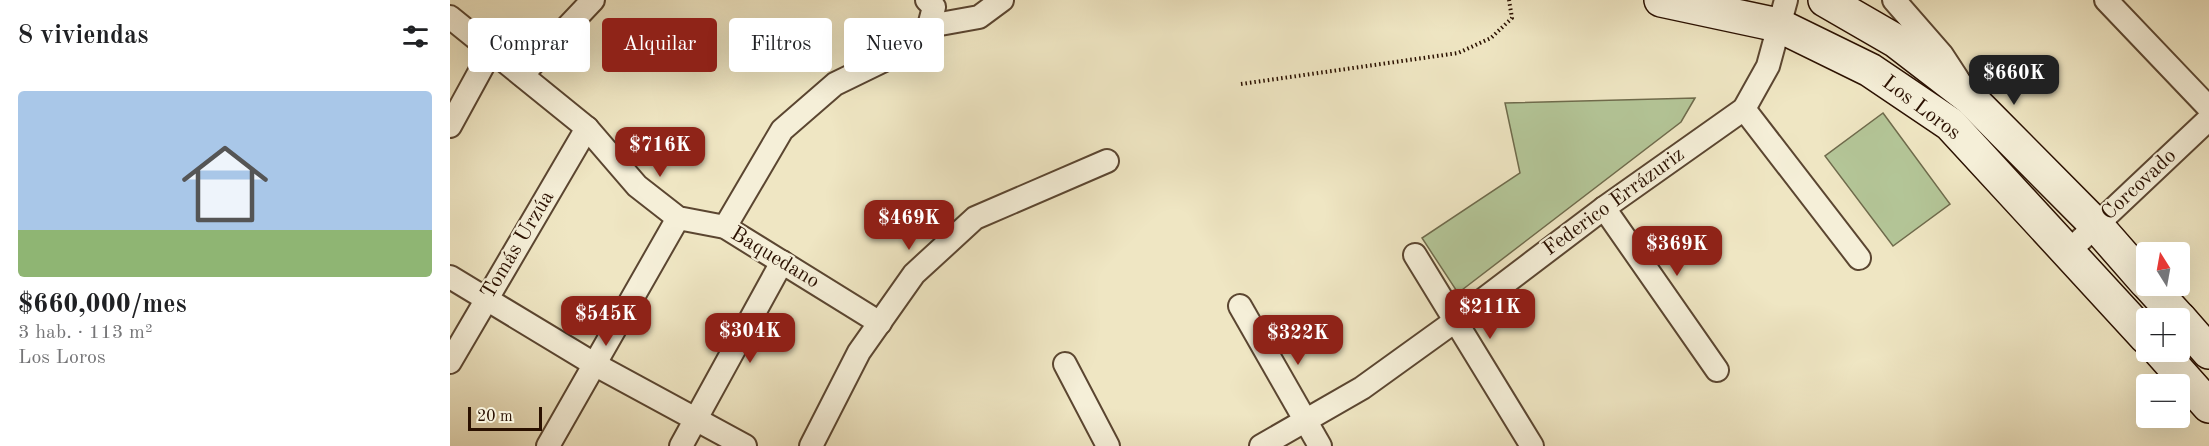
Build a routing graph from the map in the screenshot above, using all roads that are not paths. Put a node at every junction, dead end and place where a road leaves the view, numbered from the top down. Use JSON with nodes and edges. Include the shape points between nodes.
{"nodes":[{"id":1,"x":593,"y":0,"type":"edge"},
{"id":2,"x":927,"y":0,"type":"edge"},
{"id":3,"x":1002,"y":0,"type":"edge"},
{"id":4,"x":1661,"y":0,"type":"edge"},
{"id":5,"x":1825,"y":0,"type":"edge"},
{"id":6,"x":1894,"y":0,"type":"edge"},
{"id":7,"x":2106,"y":0,"type":"edge"},
{"id":8,"x":1782,"y":13,"type":"edge"},
{"id":9,"x":450,"y":17,"type":"edge"},
{"id":10,"x":932,"y":18,"type":"edge"},
{"id":11,"x":944,"y":23,"type":"edge"},
{"id":12,"x":468,"y":32,"type":"edge"},
{"id":13,"x":480,"y":72,"type":"edge"},
{"id":14,"x":518,"y":72,"type":"edge"},
{"id":15,"x":860,"y":72,"type":"edge"},
{"id":16,"x":522,"y":75,"type":"junction"},
{"id":17,"x":1970,"y":98,"type":"junction"},
{"id":18,"x":2209,"y":108,"type":"edge"},
{"id":19,"x":1744,"y":109,"type":"junction"},
{"id":20,"x":2209,"y":119,"type":"edge"},
{"id":21,"x":450,"y":126,"type":"edge"},
{"id":22,"x":587,"y":128,"type":"junction"},
{"id":23,"x":1107,"y":161,"type":"dead end"},
{"id":24,"x":1604,"y":208,"type":"junction"},
{"id":25,"x":678,"y":218,"type":"junction"},
{"id":26,"x":2096,"y":225,"type":"junction"},
{"id":27,"x":724,"y":227,"type":"junction"},
{"id":28,"x":2069,"y":250,"type":"junction"},
{"id":29,"x":1415,"y":255,"type":"dead end"},
{"id":30,"x":1859,"y":258,"type":"dead end"},
{"id":31,"x":782,"y":262,"type":"junction"},
{"id":32,"x":2136,"y":270,"type":"edge"},
{"id":33,"x":450,"y":277,"type":"edge"},
{"id":34,"x":2159,"y":296,"type":"edge"},
{"id":35,"x":486,"y":299,"type":"junction"},
{"id":36,"x":1240,"y":306,"type":"dead end"},
{"id":37,"x":2170,"y":308,"type":"edge"},
{"id":38,"x":1455,"y":321,"type":"junction"},
{"id":39,"x":880,"y":323,"type":"junction"},
{"id":40,"x":2136,"y":326,"type":"edge"},
{"id":41,"x":2190,"y":330,"type":"edge"},
{"id":42,"x":2209,"y":352,"type":"edge"},
{"id":43,"x":450,"y":362,"type":"edge"},
{"id":44,"x":2170,"y":362,"type":"edge"},
{"id":45,"x":594,"y":364,"type":"junction"},
{"id":46,"x":1065,"y":364,"type":"dead end"},
{"id":47,"x":1717,"y":370,"type":"dead end"},
{"id":48,"x":2209,"y":406,"type":"edge"},
{"id":49,"x":697,"y":420,"type":"junction"},
{"id":50,"x":1306,"y":420,"type":"junction"},
{"id":51,"x":548,"y":446,"type":"edge"},
{"id":52,"x":681,"y":446,"type":"edge"},
{"id":53,"x":745,"y":446,"type":"edge"},
{"id":54,"x":811,"y":446,"type":"edge"},
{"id":55,"x":1108,"y":446,"type":"edge"},
{"id":56,"x":1261,"y":446,"type":"edge"},
{"id":57,"x":1320,"y":446,"type":"edge"},
{"id":58,"x":1532,"y":446,"type":"edge"}],
"edges":[{"from":1,"to":16,"type":"street"},
{"from":2,"to":10,"type":"street","via":[[934,7]]},
{"from":3,"to":11,"type":"street","via":[[979,17]]},
{"from":4,"to":8,"type":"main road","name":"Los Loros"},
{"from":5,"to":17,"type":"main road","name":"Los Loros","via":[[1896,40]]},
{"from":6,"to":17,"type":"street","via":[[1942,55]]},
{"from":7,"to":18,"type":"street"},
{"from":8,"to":19,"type":"street","name":"Federico Errázuriz","via":[[1768,66]]},
{"from":8,"to":28,"type":"main road","name":"Los Loros","via":[[1950,124]]},
{"from":9,"to":12,"type":"street","name":"Baquedano"},
{"from":13,"to":21,"type":"street"},
{"from":14,"to":16,"type":"street","name":"Baquedano"},
{"from":15,"to":27,"type":"street","via":[[835,84],[782,130]]},
{"from":16,"to":22,"type":"street","name":"Baquedano"},
{"from":17,"to":26,"type":"main road","name":"Los Loros"},
{"from":19,"to":24,"type":"street","name":"Federico Errázuriz"},
{"from":19,"to":30,"type":"street"},
{"from":20,"to":26,"type":"street","name":"Corcovado"},
{"from":22,"to":25,"type":"street","name":"Baquedano","via":[[637,186]]},
{"from":22,"to":35,"type":"street","name":"Tomás Urzúa"},
{"from":23,"to":39,"type":"street","via":[[975,218],[914,274]]},
{"from":24,"to":38,"type":"street","name":"Federico Errázuriz"},
{"from":24,"to":47,"type":"street"},
{"from":25,"to":27,"type":"street","name":"Baquedano"},
{"from":25,"to":45,"type":"street"},
{"from":26,"to":28,"type":"street","name":"Corcovado"},
{"from":26,"to":32,"type":"main road","name":"Los Loros"},
{"from":27,"to":31,"type":"street","name":"Baquedano"},
{"from":28,"to":40,"type":"main road","name":"Los Loros"},
{"from":29,"to":38,"type":"street"},
{"from":31,"to":39,"type":"street","name":"Baquedano"},
{"from":31,"to":49,"type":"street"},
{"from":33,"to":35,"type":"street"},
{"from":34,"to":37,"type":"main road","name":"Los Loros"},
{"from":35,"to":43,"type":"street","name":"Tomás Urzúa"},
{"from":35,"to":45,"type":"street"},
{"from":36,"to":50,"type":"street"},
{"from":38,"to":50,"type":"street","name":"Federico Errázuriz","via":[[1362,388]]},
{"from":38,"to":58,"type":"street"},
{"from":39,"to":54,"type":"street","via":[[859,352]]},
{"from":41,"to":42,"type":"main road","name":"Los Loros"},
{"from":44,"to":48,"type":"main road"},
{"from":45,"to":49,"type":"street"},
{"from":45,"to":51,"type":"street"},
{"from":46,"to":55,"type":"street"},
{"from":49,"to":52,"type":"street"},
{"from":49,"to":53,"type":"street"},
{"from":50,"to":56,"type":"street","name":"Federico Errázuriz"},
{"from":50,"to":57,"type":"street"}]}
